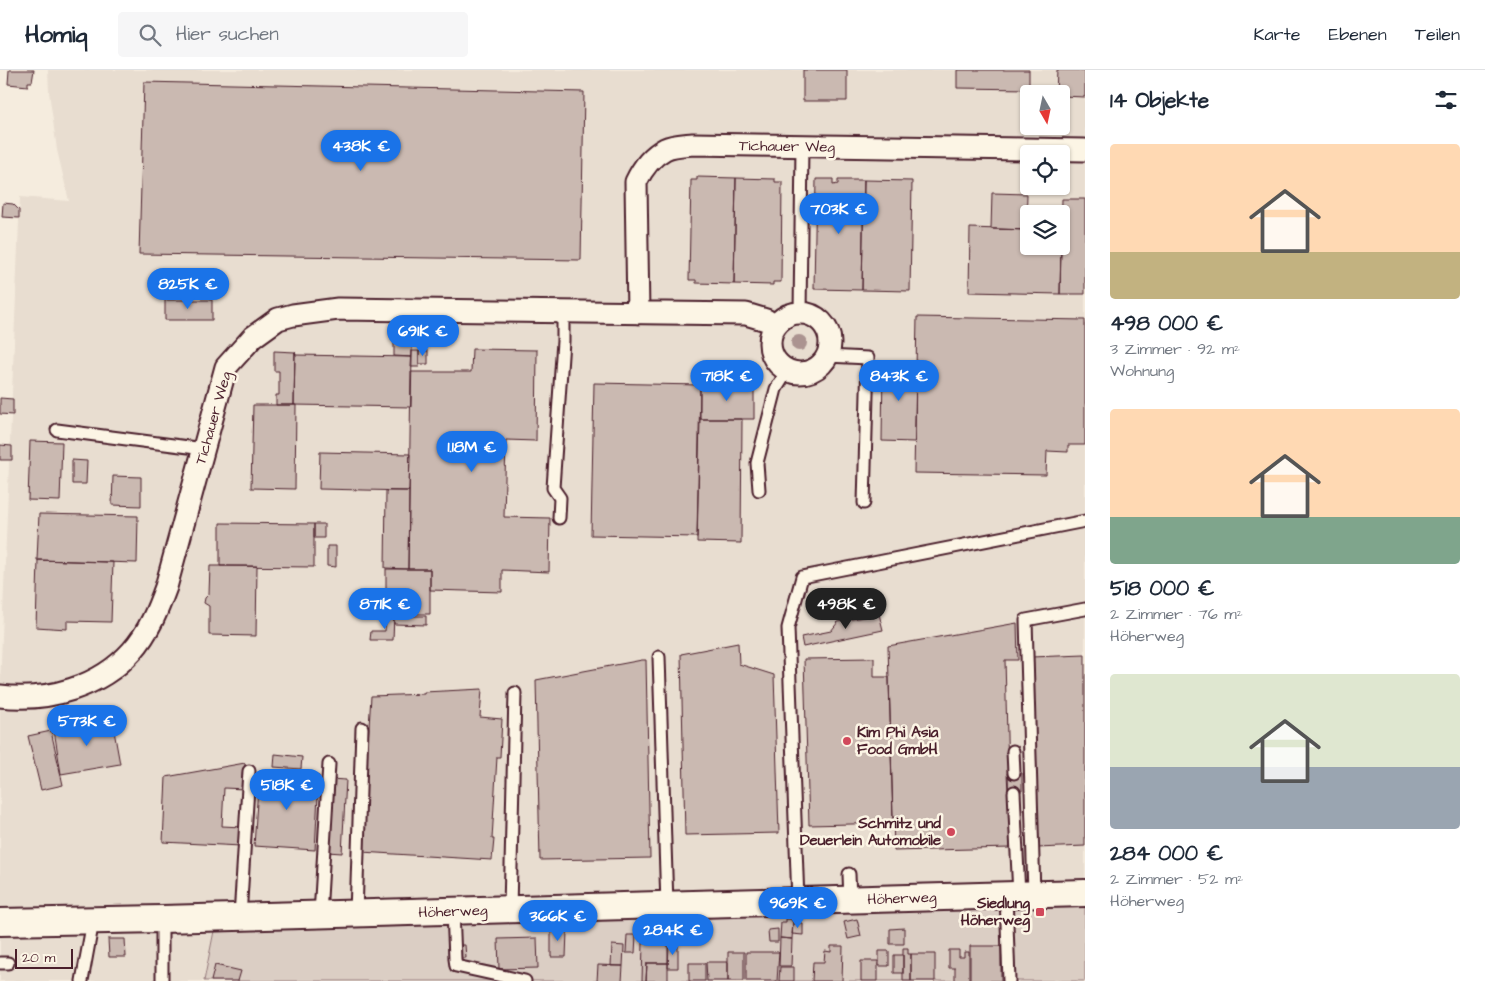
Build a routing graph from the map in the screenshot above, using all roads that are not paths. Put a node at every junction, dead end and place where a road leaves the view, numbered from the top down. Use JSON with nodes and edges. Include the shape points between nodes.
{"nodes":[{"id":1,"x":802,"y":146,"type":"junction"},
{"id":2,"x":1085,"y":150,"type":"edge"},
{"id":3,"x":563,"y":312,"type":"junction"},
{"id":4,"x":638,"y":313,"type":"junction"},
{"id":5,"x":800,"y":314,"type":"junction"},
{"id":6,"x":775,"y":326,"type":"junction"},
{"id":7,"x":827,"y":356,"type":"junction"},
{"id":8,"x":788,"y":370,"type":"junction"},
{"id":9,"x":57,"y":430,"type":"dead end"},
{"id":10,"x":204,"y":449,"type":"junction"},
{"id":11,"x":758,"y":490,"type":"dead end"},
{"id":12,"x":864,"y":503,"type":"dead end"},
{"id":13,"x":559,"y":518,"type":"dead end"},
{"id":14,"x":1085,"y":521,"type":"edge"},
{"id":15,"x":1085,"y":610,"type":"edge"},
{"id":16,"x":659,"y":657,"type":"dead end"},
{"id":17,"x":515,"y":693,"type":"dead end"},
{"id":18,"x":0,"y":696,"type":"edge"},
{"id":19,"x":362,"y":728,"type":"dead end"},
{"id":20,"x":1013,"y":752,"type":"dead end"},
{"id":21,"x":329,"y":764,"type":"dead end"},
{"id":22,"x":250,"y":771,"type":"dead end"},
{"id":23,"x":1014,"y":773,"type":"dead end"},
{"id":24,"x":1014,"y":792,"type":"dead end"},
{"id":25,"x":849,"y":874,"type":"dead end"},
{"id":26,"x":1085,"y":893,"type":"edge"},
{"id":27,"x":1020,"y":895,"type":"junction"},
{"id":28,"x":850,"y":900,"type":"junction"},
{"id":29,"x":798,"y":901,"type":"junction"},
{"id":30,"x":667,"y":905,"type":"junction"},
{"id":31,"x":510,"y":909,"type":"junction"},
{"id":32,"x":454,"y":911,"type":"junction"},
{"id":33,"x":356,"y":914,"type":"junction"},
{"id":34,"x":320,"y":915,"type":"junction"},
{"id":35,"x":240,"y":917,"type":"junction"},
{"id":36,"x":162,"y":919,"type":"junction"},
{"id":37,"x":94,"y":921,"type":"junction"},
{"id":38,"x":0,"y":922,"type":"edge"},
{"id":39,"x":82,"y":981,"type":"edge"},
{"id":40,"x":162,"y":981,"type":"edge"},
{"id":41,"x":525,"y":981,"type":"edge"},
{"id":42,"x":1009,"y":981,"type":"edge"}],
"edges":[{"from":1,"to":2,"type":"street","name":"Tichauer Weg"},
{"from":1,"to":4,"type":"street","name":"Tichauer Weg","via":[[681,145],[665,149],[642,169],[636,182]]},
{"from":1,"to":5,"type":"lane"},
{"from":3,"to":4,"type":"street","name":"Tichauer Weg"},
{"from":3,"to":10,"type":"street","name":"Tichauer Weg","via":[[338,309],[278,319],[253,337],[226,367]]},
{"from":3,"to":13,"type":"lane","via":[[553,488],[560,498]]},
{"from":4,"to":6,"type":"street","name":"Tichauer Weg","via":[[746,314],[758,316]]},
{"from":5,"to":6,"type":"street","via":[[789,315]]},
{"from":5,"to":7,"type":"street","via":[[813,316],[823,325],[829,336]]},
{"from":6,"to":8,"type":"street","via":[[770,338],[771,351],[777,362]]},
{"from":7,"to":8,"type":"street","via":[[813,370],[801,373]]},
{"from":7,"to":12,"type":"lane","via":[[868,358]]},
{"from":8,"to":11,"type":"lane","via":[[776,389],[757,463]]},
{"from":9,"to":10,"type":"lane"},
{"from":10,"to":18,"type":"street","name":"Tichauer Weg","via":[[166,587],[156,613],[133,650],[98,678],[76,688],[48,696]]},
{"from":14,"to":29,"type":"lane","via":[[802,577],[788,628]]},
{"from":15,"to":27,"type":"lane","via":[[1026,620]]},
{"from":16,"to":30,"type":"lane"},
{"from":17,"to":31,"type":"lane"},
{"from":19,"to":33,"type":"lane"},
{"from":20,"to":23,"type":"lane"},
{"from":21,"to":34,"type":"lane"},
{"from":22,"to":35,"type":"lane"},
{"from":24,"to":27,"type":"lane"},
{"from":25,"to":28,"type":"lane"},
{"from":26,"to":27,"type":"street","name":"Höherweg"},
{"from":27,"to":28,"type":"street","name":"Höherweg"},
{"from":27,"to":42,"type":"lane"},
{"from":28,"to":29,"type":"street","name":"Höherweg"},
{"from":29,"to":30,"type":"street","name":"Höherweg"},
{"from":30,"to":31,"type":"street","name":"Höherweg"},
{"from":31,"to":32,"type":"street","name":"Höherweg"},
{"from":32,"to":33,"type":"street","name":"Höherweg"},
{"from":32,"to":41,"type":"lane","via":[[456,966]]},
{"from":33,"to":34,"type":"street","name":"Höherweg"},
{"from":34,"to":35,"type":"street","name":"Höherweg"},
{"from":35,"to":36,"type":"street","name":"Höherweg"},
{"from":36,"to":37,"type":"street","name":"Höherweg"},
{"from":36,"to":40,"type":"lane"},
{"from":37,"to":38,"type":"street","name":"Höherweg"},
{"from":37,"to":39,"type":"lane"}]}
